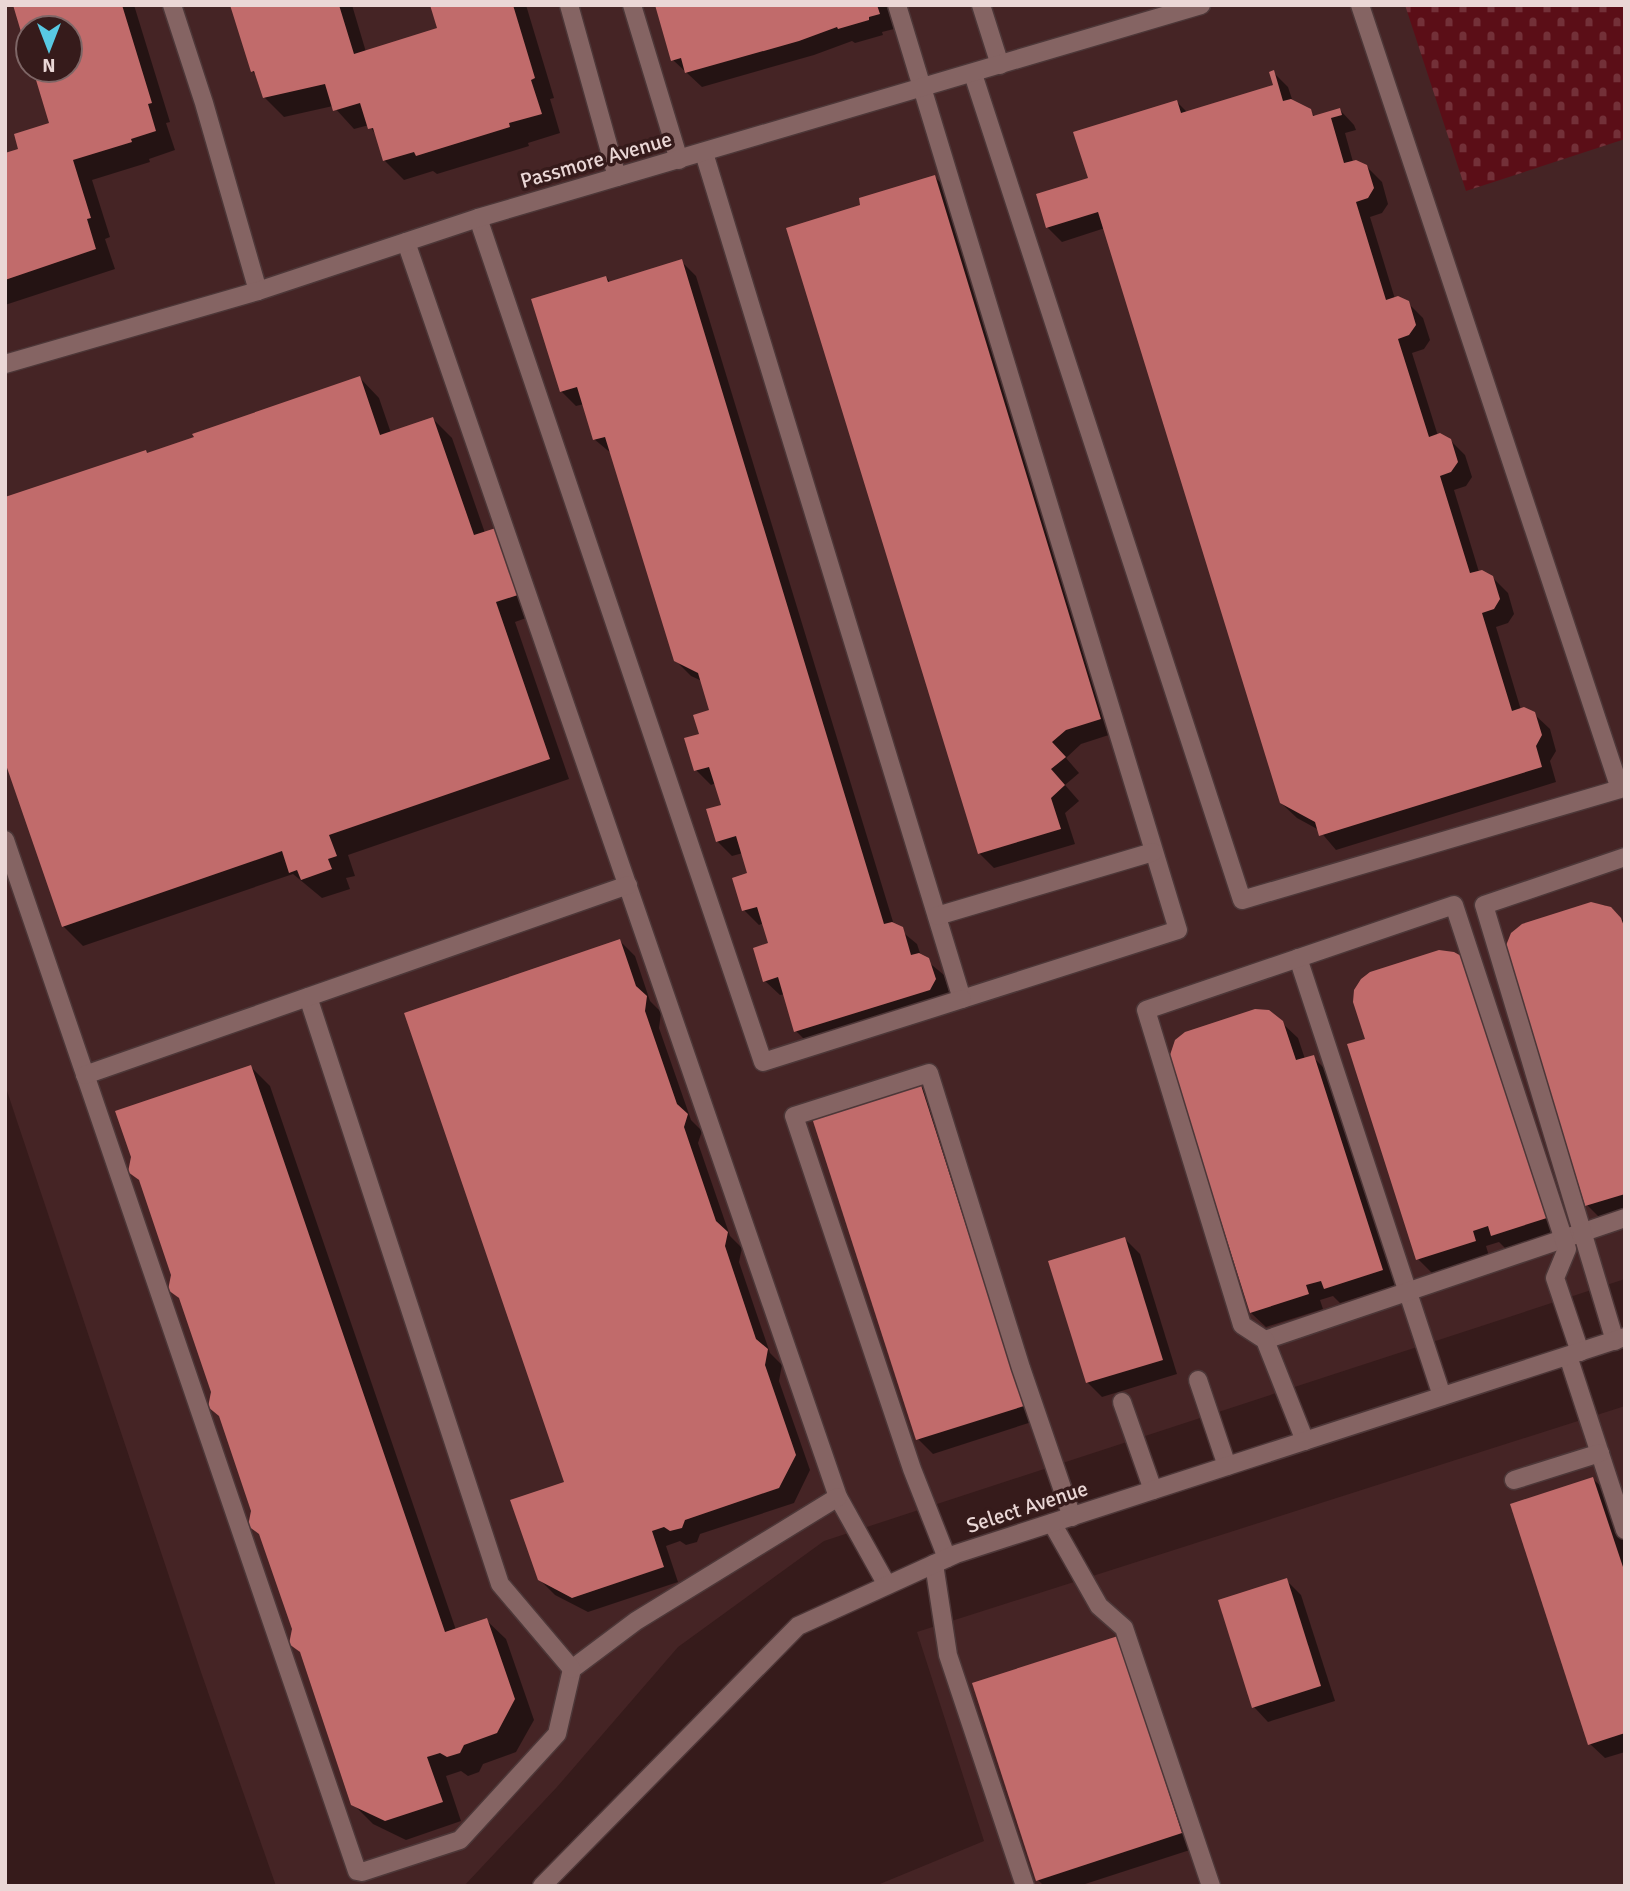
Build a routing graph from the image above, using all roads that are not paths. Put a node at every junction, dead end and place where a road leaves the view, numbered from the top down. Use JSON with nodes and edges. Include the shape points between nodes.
{"nodes":[{"id":1,"x":172,"y":5,"type":"edge"},
{"id":2,"x":569,"y":5,"type":"edge"},
{"id":3,"x":632,"y":5,"type":"edge"},
{"id":4,"x":897,"y":5,"type":"edge"},
{"id":5,"x":981,"y":5,"type":"edge"},
{"id":6,"x":1201,"y":5,"type":"edge"},
{"id":7,"x":1360,"y":5,"type":"edge"},
{"id":8,"x":1000,"y":65,"type":"junction"},
{"id":9,"x":973,"y":74,"type":"junction"},
{"id":10,"x":920,"y":88,"type":"junction"},
{"id":11,"x":704,"y":153,"type":"junction"},
{"id":12,"x":679,"y":160,"type":"junction"},
{"id":13,"x":617,"y":177,"type":"junction"},
{"id":14,"x":478,"y":218,"type":"junction"},
{"id":15,"x":406,"y":242,"type":"junction"},
{"id":16,"x":258,"y":291,"type":"junction"},
{"id":17,"x":5,"y":364,"type":"edge"},
{"id":18,"x":5,"y":840,"type":"edge"},
{"id":19,"x":1153,"y":852,"type":"junction"},
{"id":20,"x":1625,"y":857,"type":"edge"},
{"id":21,"x":628,"y":885,"type":"junction"},
{"id":22,"x":937,"y":916,"type":"junction"},
{"id":23,"x":1297,"y":958,"type":"junction"},
{"id":24,"x":308,"y":997,"type":"junction"},
{"id":25,"x":962,"y":999,"type":"junction"},
{"id":26,"x":85,"y":1075,"type":"junction"},
{"id":27,"x":1625,"y":1219,"type":"edge"},
{"id":28,"x":1583,"y":1233,"type":"junction"},
{"id":29,"x":1564,"y":1239,"type":"junction"},
{"id":30,"x":1408,"y":1292,"type":"junction"},
{"id":31,"x":1620,"y":1339,"type":"edge"},
{"id":32,"x":1265,"y":1340,"type":"junction"},
{"id":33,"x":1574,"y":1354,"type":"junction"},
{"id":34,"x":1198,"y":1380,"type":"dead end"},
{"id":35,"x":1442,"y":1396,"type":"junction"},
{"id":36,"x":1122,"y":1402,"type":"dead end"},
{"id":37,"x":1306,"y":1441,"type":"junction"},
{"id":38,"x":1600,"y":1453,"type":"junction"},
{"id":39,"x":1227,"y":1466,"type":"junction"},
{"id":40,"x":1514,"y":1480,"type":"dead end"},
{"id":41,"x":1153,"y":1490,"type":"junction"},
{"id":42,"x":838,"y":1497,"type":"junction"},
{"id":43,"x":1072,"y":1517,"type":"junction"},
{"id":44,"x":1052,"y":1523,"type":"junction"},
{"id":45,"x":1625,"y":1530,"type":"edge"},
{"id":46,"x":940,"y":1561,"type":"junction"},
{"id":47,"x":887,"y":1585,"type":"junction"},
{"id":48,"x":572,"y":1669,"type":"junction"},
{"id":49,"x":542,"y":1886,"type":"edge"},
{"id":50,"x":1025,"y":1886,"type":"edge"},
{"id":51,"x":1211,"y":1886,"type":"edge"}],
"edges":[{"from":1,"to":16,"type":"street"},
{"from":2,"to":13,"type":"street"},
{"from":3,"to":12,"type":"street"},
{"from":4,"to":10,"type":"street"},
{"from":5,"to":8,"type":"street"},
{"from":6,"to":8,"type":"street","name":"Passmore Avenue"},
{"from":7,"to":9,"type":"street","via":[[1620,789],[1242,900]]},
{"from":8,"to":9,"type":"street","name":"Passmore Avenue"},
{"from":9,"to":10,"type":"street","name":"Passmore Avenue"},
{"from":10,"to":11,"type":"street","name":"Passmore Avenue"},
{"from":10,"to":19,"type":"street"},
{"from":11,"to":12,"type":"street","name":"Passmore Avenue"},
{"from":11,"to":22,"type":"street"},
{"from":12,"to":13,"type":"street","name":"Passmore Avenue"},
{"from":13,"to":14,"type":"street","name":"Passmore Avenue"},
{"from":14,"to":15,"type":"street","name":"Passmore Avenue"},
{"from":14,"to":25,"type":"street","via":[[763,1062]]},
{"from":15,"to":16,"type":"street","name":"Passmore Avenue"},
{"from":15,"to":21,"type":"street"},
{"from":16,"to":17,"type":"street","name":"Passmore Avenue"},
{"from":18,"to":26,"type":"street"},
{"from":19,"to":22,"type":"street"},
{"from":19,"to":25,"type":"street","via":[[1178,930]]},
{"from":20,"to":28,"type":"street","via":[[1484,905]]},
{"from":21,"to":24,"type":"street"},
{"from":21,"to":42,"type":"street"},
{"from":22,"to":25,"type":"street"},
{"from":23,"to":29,"type":"street","via":[[1454,905]]},
{"from":23,"to":30,"type":"street"},
{"from":23,"to":32,"type":"street","via":[[1146,1010],[1242,1325]]},
{"from":24,"to":26,"type":"street"},
{"from":24,"to":48,"type":"street","via":[[500,1584]]},
{"from":26,"to":48,"type":"street","via":[[354,1868],[362,1872],[460,1840],[556,1734]]},
{"from":27,"to":28,"type":"street"},
{"from":28,"to":29,"type":"street"},
{"from":28,"to":31,"type":"street"},
{"from":29,"to":30,"type":"street"},
{"from":29,"to":33,"type":"street","via":[[1567,1249],[1555,1278]]},
{"from":30,"to":32,"type":"street"},
{"from":30,"to":35,"type":"street"},
{"from":31,"to":33,"type":"street","name":"Select Avenue"},
{"from":32,"to":37,"type":"street"},
{"from":33,"to":35,"type":"street","name":"Select Avenue"},
{"from":33,"to":38,"type":"street"},
{"from":34,"to":39,"type":"street"},
{"from":35,"to":37,"type":"street","name":"Select Avenue"},
{"from":36,"to":41,"type":"street"},
{"from":37,"to":39,"type":"street","name":"Select Avenue"},
{"from":38,"to":40,"type":"street"},
{"from":38,"to":45,"type":"street"},
{"from":39,"to":41,"type":"street","name":"Select Avenue"},
{"from":41,"to":43,"type":"street","name":"Select Avenue"},
{"from":42,"to":47,"type":"street"},
{"from":42,"to":48,"type":"street","via":[[636,1621]]},
{"from":43,"to":44,"type":"street","name":"Select Avenue"},
{"from":43,"to":46,"type":"street","via":[[929,1073],[793,1116]]},
{"from":44,"to":46,"type":"street","name":"Select Avenue"},
{"from":44,"to":51,"type":"street","via":[[1099,1606],[1124,1628]]},
{"from":46,"to":47,"type":"street","name":"Select Avenue"},
{"from":46,"to":50,"type":"street","via":[[948,1655]]},
{"from":47,"to":49,"type":"street","name":"Select Avenue","via":[[798,1626]]}]}
